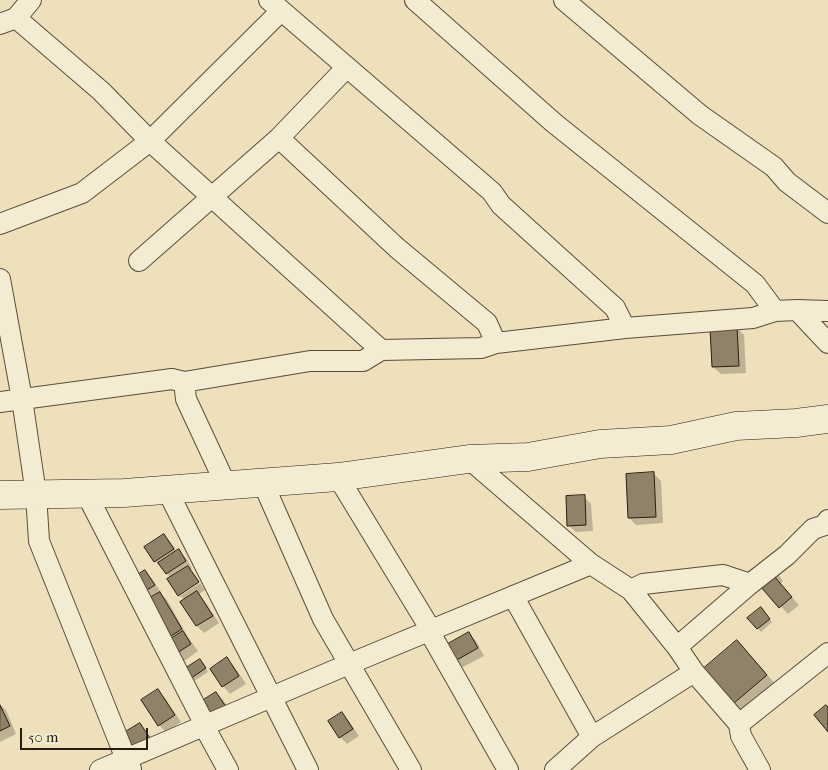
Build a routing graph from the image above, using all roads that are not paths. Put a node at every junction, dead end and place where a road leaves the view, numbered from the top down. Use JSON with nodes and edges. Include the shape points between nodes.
{"nodes":[{"id":1,"x":32,"y":0,"type":"edge"},
{"id":2,"x":415,"y":0,"type":"edge"},
{"id":3,"x":564,"y":0,"type":"edge"},
{"id":4,"x":275,"y":5,"type":"edge"},
{"id":5,"x":8,"y":21,"type":"edge"},
{"id":6,"x":348,"y":67,"type":"junction"},
{"id":7,"x":280,"y":138,"type":"junction"},
{"id":8,"x":150,"y":141,"type":"junction"},
{"id":9,"x":212,"y":196,"type":"junction"},
{"id":10,"x":828,"y":213,"type":"edge"},
{"id":11,"x":0,"y":224,"type":"edge"},
{"id":12,"x":140,"y":261,"type":"dead end"},
{"id":13,"x":0,"y":279,"type":"edge"},
{"id":14,"x":797,"y":310,"type":"junction"},
{"id":15,"x":775,"y":311,"type":"junction"},
{"id":16,"x":828,"y":311,"type":"edge"},
{"id":17,"x":625,"y":328,"type":"junction"},
{"id":18,"x":496,"y":343,"type":"junction"},
{"id":19,"x":828,"y":343,"type":"edge"},
{"id":20,"x":381,"y":350,"type":"junction"},
{"id":21,"x":184,"y":382,"type":"junction"},
{"id":22,"x":22,"y":400,"type":"junction"},
{"id":23,"x":0,"y":402,"type":"edge"},
{"id":24,"x":828,"y":419,"type":"edge"},
{"id":25,"x":469,"y":459,"type":"junction"},
{"id":26,"x":338,"y":477,"type":"junction"},
{"id":27,"x":263,"y":483,"type":"junction"},
{"id":28,"x":226,"y":485,"type":"junction"},
{"id":29,"x":167,"y":490,"type":"junction"},
{"id":30,"x":86,"y":493,"type":"junction"},
{"id":31,"x":36,"y":494,"type":"junction"},
{"id":32,"x":0,"y":495,"type":"edge"},
{"id":33,"x":827,"y":524,"type":"edge"},
{"id":34,"x":590,"y":564,"type":"junction"},
{"id":35,"x":750,"y":584,"type":"junction"},
{"id":36,"x":631,"y":590,"type":"junction"},
{"id":37,"x":513,"y":596,"type":"junction"},
{"id":38,"x":429,"y":631,"type":"junction"},
{"id":39,"x":677,"y":647,"type":"junction"},
{"id":40,"x":828,"y":653,"type":"edge"},
{"id":41,"x":349,"y":664,"type":"junction"},
{"id":42,"x":694,"y":672,"type":"junction"},
{"id":43,"x":272,"y":697,"type":"junction"},
{"id":44,"x":739,"y":724,"type":"junction"},
{"id":45,"x":204,"y":726,"type":"junction"},
{"id":46,"x":592,"y":737,"type":"junction"},
{"id":47,"x":128,"y":765,"type":"edge"},
{"id":48,"x":100,"y":770,"type":"edge"},
{"id":49,"x":228,"y":770,"type":"edge"},
{"id":50,"x":308,"y":770,"type":"edge"},
{"id":51,"x":411,"y":770,"type":"edge"},
{"id":52,"x":508,"y":770,"type":"edge"},
{"id":53,"x":555,"y":770,"type":"edge"},
{"id":54,"x":760,"y":770,"type":"edge"}],
"edges":[{"from":1,"to":5,"type":"street"},
{"from":2,"to":15,"type":"street","via":[[554,123],[755,284]]},
{"from":3,"to":10,"type":"street","via":[[700,115],[774,167],[787,182]]},
{"from":4,"to":6,"type":"street"},
{"from":4,"to":8,"type":"street"},
{"from":5,"to":8,"type":"street","via":[[101,91]]},
{"from":6,"to":7,"type":"street"},
{"from":6,"to":17,"type":"street","via":[[492,192],[501,205],[615,308]]},
{"from":7,"to":9,"type":"street"},
{"from":7,"to":18,"type":"street","via":[[398,248],[487,323]]},
{"from":8,"to":9,"type":"street"},
{"from":8,"to":11,"type":"street","via":[[82,193]]},
{"from":9,"to":12,"type":"street"},
{"from":9,"to":20,"type":"street"},
{"from":13,"to":22,"type":"street"},
{"from":14,"to":15,"type":"street"},
{"from":14,"to":16,"type":"street"},
{"from":14,"to":19,"type":"street"},
{"from":15,"to":17,"type":"street","via":[[753,318]]},
{"from":17,"to":18,"type":"street"},
{"from":18,"to":20,"type":"street","via":[[481,348]]},
{"from":20,"to":21,"type":"street","via":[[363,361],[310,361]]},
{"from":21,"to":22,"type":"street","via":[[172,379]]},
{"from":21,"to":28,"type":"street","via":[[186,399]]},
{"from":22,"to":23,"type":"street"},
{"from":22,"to":31,"type":"street"},
{"from":24,"to":25,"type":"street","via":[[736,426],[671,440],[600,444],[528,457]]},
{"from":25,"to":26,"type":"street"},
{"from":25,"to":34,"type":"street"},
{"from":26,"to":27,"type":"street"},
{"from":26,"to":38,"type":"street"},
{"from":27,"to":28,"type":"street"},
{"from":27,"to":41,"type":"street","via":[[323,619]]},
{"from":28,"to":29,"type":"street"},
{"from":29,"to":30,"type":"street"},
{"from":29,"to":43,"type":"street"},
{"from":30,"to":31,"type":"street"},
{"from":30,"to":45,"type":"street"},
{"from":31,"to":32,"type":"street"},
{"from":31,"to":47,"type":"street","via":[[39,541]]},
{"from":33,"to":35,"type":"street","via":[[813,529]]},
{"from":34,"to":36,"type":"street"},
{"from":34,"to":37,"type":"street"},
{"from":35,"to":36,"type":"street","via":[[724,575],[642,584]]},
{"from":35,"to":39,"type":"street"},
{"from":36,"to":39,"type":"street"},
{"from":37,"to":38,"type":"street"},
{"from":37,"to":46,"type":"street"},
{"from":38,"to":41,"type":"street"},
{"from":38,"to":52,"type":"street"},
{"from":39,"to":42,"type":"street"},
{"from":40,"to":44,"type":"street"},
{"from":41,"to":43,"type":"street"},
{"from":41,"to":51,"type":"street"},
{"from":42,"to":44,"type":"street"},
{"from":42,"to":46,"type":"street"},
{"from":43,"to":45,"type":"street"},
{"from":43,"to":50,"type":"street"},
{"from":44,"to":54,"type":"street","via":[[741,736]]},
{"from":45,"to":47,"type":"street"},
{"from":45,"to":49,"type":"street"},
{"from":46,"to":53,"type":"street"},
{"from":47,"to":48,"type":"street"}]}
